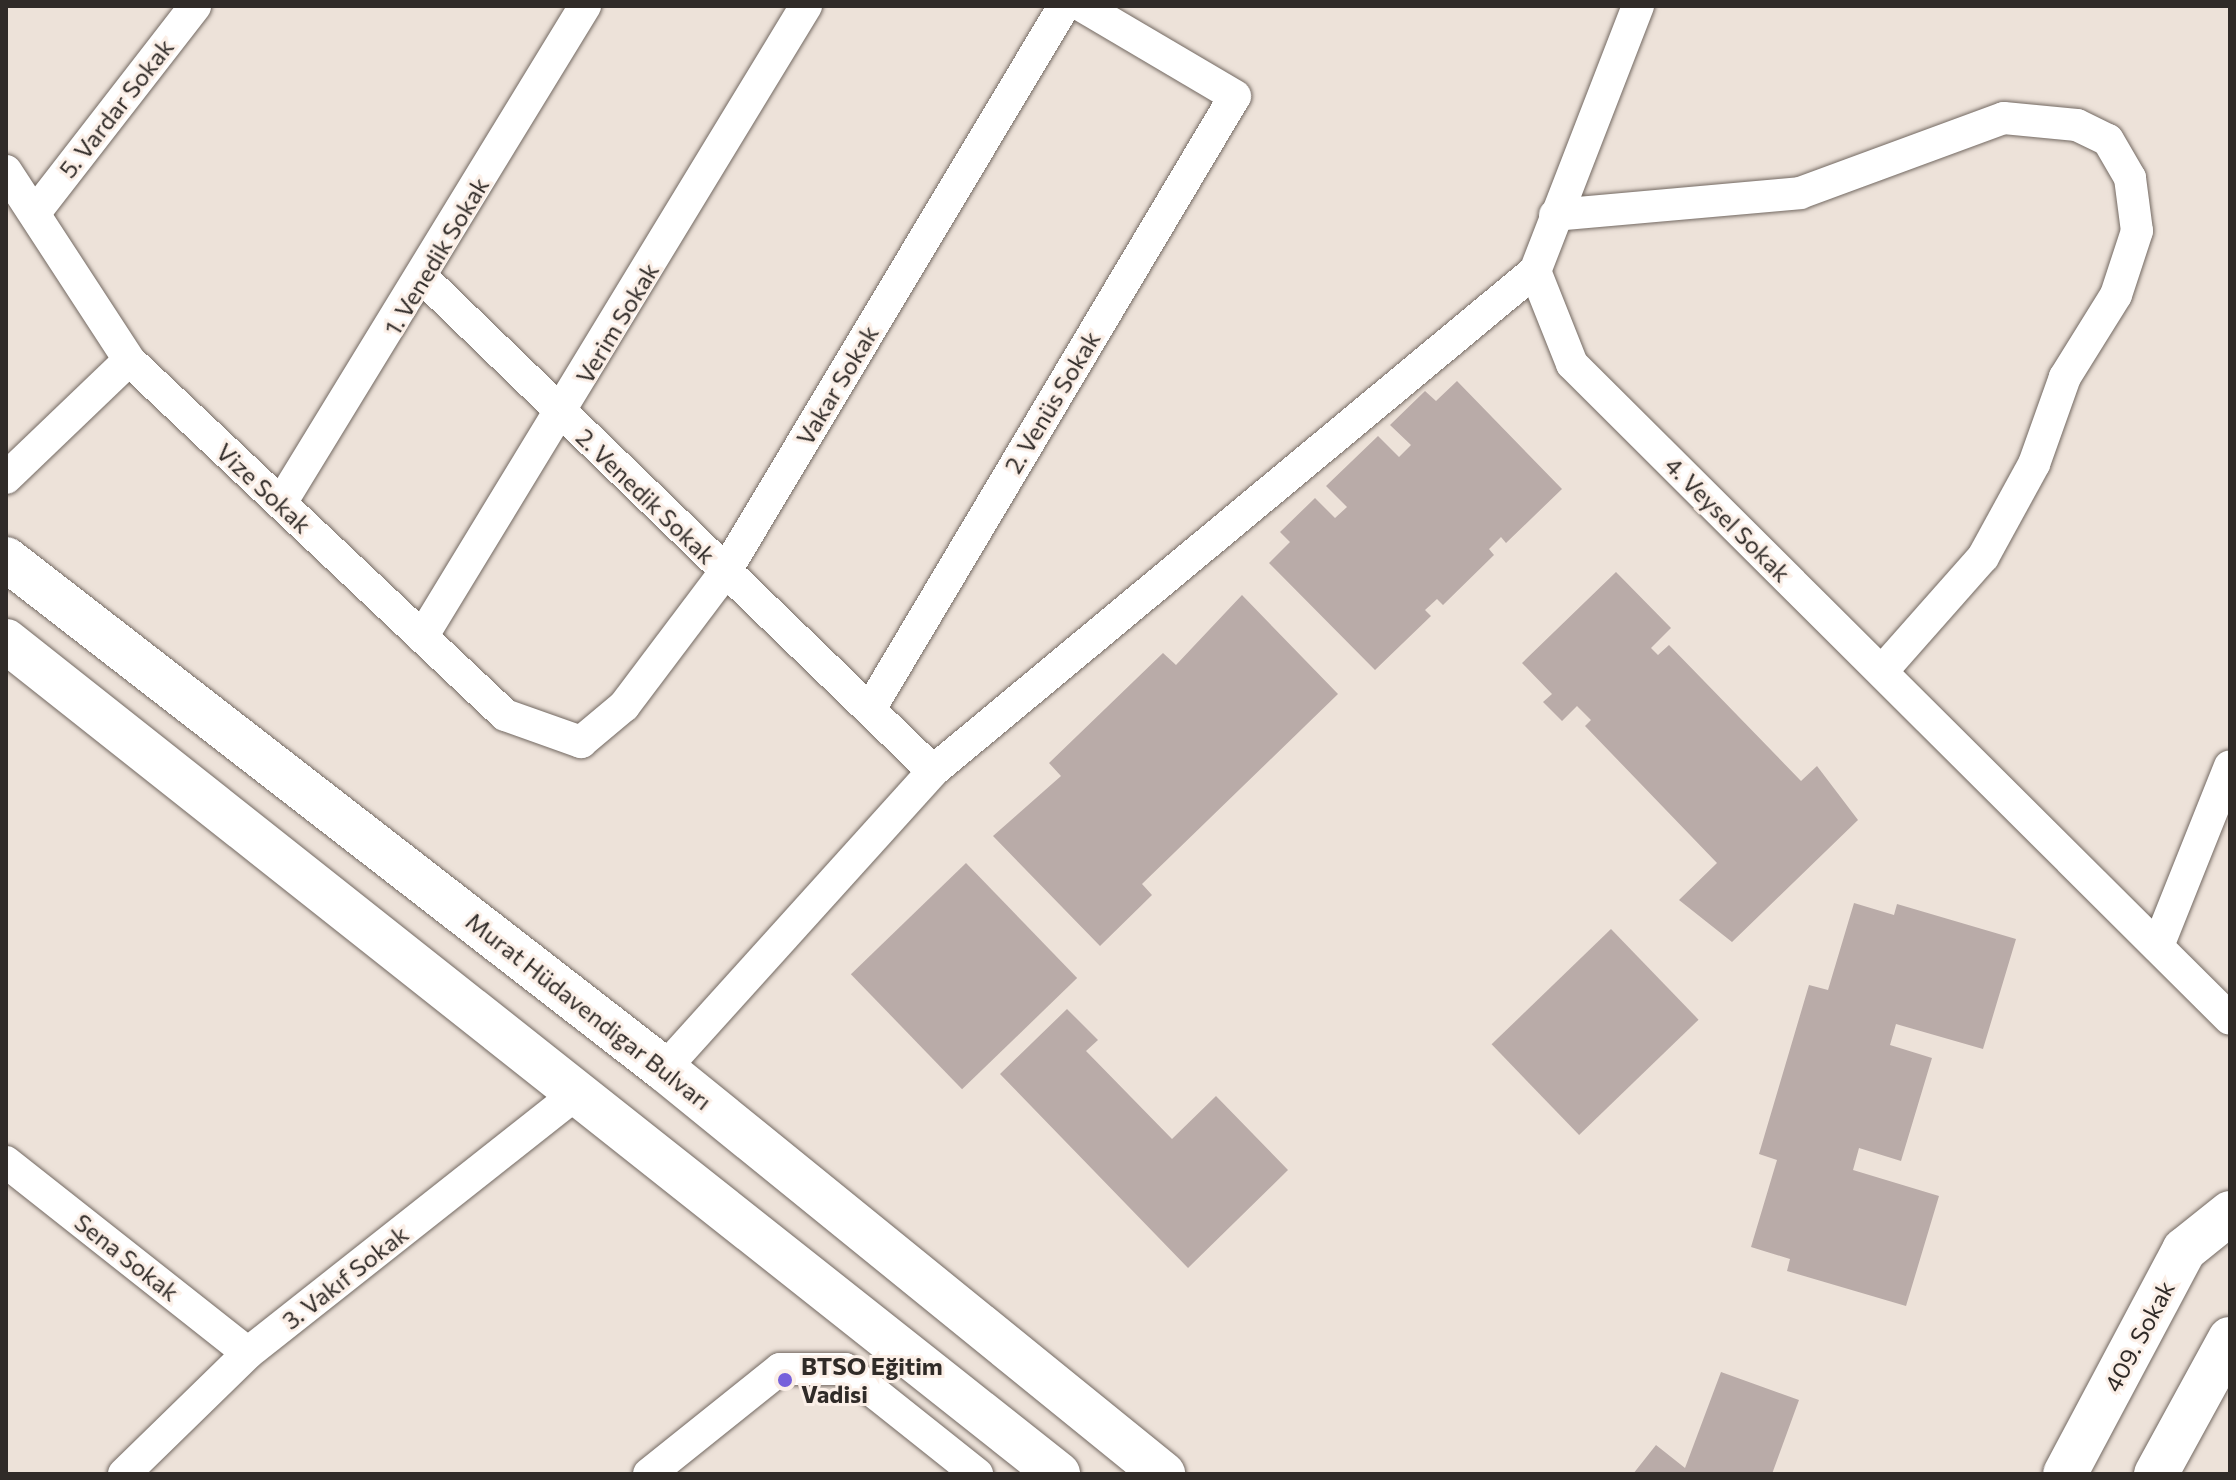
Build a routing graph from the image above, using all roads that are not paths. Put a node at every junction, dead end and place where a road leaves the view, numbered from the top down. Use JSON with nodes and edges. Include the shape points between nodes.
{"nodes":[{"id":1,"x":195,"y":6,"type":"edge"},
{"id":2,"x":585,"y":6,"type":"edge"},
{"id":3,"x":806,"y":6,"type":"edge"},
{"id":4,"x":1064,"y":6,"type":"edge"},
{"id":5,"x":1082,"y":6,"type":"edge"},
{"id":6,"x":1638,"y":6,"type":"edge"},
{"id":7,"x":6,"y":171,"type":"edge"},
{"id":8,"x":37,"y":210,"type":"junction"},
{"id":9,"x":1555,"y":215,"type":"junction"},
{"id":10,"x":1535,"y":271,"type":"junction"},
{"id":11,"x":424,"y":279,"type":"junction"},
{"id":12,"x":129,"y":360,"type":"junction"},
{"id":13,"x":562,"y":416,"type":"junction"},
{"id":14,"x":6,"y":478,"type":"edge"},
{"id":15,"x":281,"y":503,"type":"junction"},
{"id":16,"x":6,"y":559,"type":"edge"},
{"id":17,"x":725,"y":572,"type":"junction"},
{"id":18,"x":422,"y":637,"type":"junction"},
{"id":19,"x":6,"y":641,"type":"edge"},
{"id":20,"x":1882,"y":671,"type":"junction"},
{"id":21,"x":870,"y":709,"type":"junction"},
{"id":22,"x":581,"y":742,"type":"joint"},
{"id":23,"x":2230,"y":766,"type":"edge"},
{"id":24,"x":933,"y":771,"type":"junction"},
{"id":25,"x":2160,"y":941,"type":"junction"},
{"id":26,"x":2230,"y":1019,"type":"edge"},
{"id":27,"x":664,"y":1069,"type":"junction"},
{"id":28,"x":578,"y":1092,"type":"junction"},
{"id":29,"x":6,"y":1162,"type":"edge"},
{"id":30,"x":2230,"y":1213,"type":"edge"},
{"id":31,"x":2230,"y":1339,"type":"edge"},
{"id":32,"x":248,"y":1353,"type":"junction"},
{"id":33,"x":124,"y":1474,"type":"edge"},
{"id":34,"x":649,"y":1474,"type":"edge"},
{"id":35,"x":977,"y":1474,"type":"edge"},
{"id":36,"x":1058,"y":1474,"type":"edge"},
{"id":37,"x":1163,"y":1474,"type":"edge"},
{"id":38,"x":2065,"y":1474,"type":"edge"},
{"id":39,"x":2156,"y":1474,"type":"edge"}],
"edges":[{"from":1,"to":8,"type":"street","name":"5. Vardar Sokak"},
{"from":2,"to":11,"type":"street","name":"1. Venedik Sokak"},
{"from":3,"to":13,"type":"street","name":"Verim Sokak"},
{"from":4,"to":17,"type":"street","name":"Vakar Sokak"},
{"from":5,"to":21,"type":"street","name":"2. Venüs Sokak","via":[[1235,96]]},
{"from":6,"to":9,"type":"street"},
{"from":7,"to":8,"type":"street","name":"Vize Sokak"},
{"from":8,"to":12,"type":"street","name":"Vize Sokak"},
{"from":9,"to":10,"type":"street"},
{"from":9,"to":20,"type":"street","via":[[1800,193],[2004,118],[2077,125],[2108,140],[2130,178],[2137,231],[2116,295],[2065,377],[2034,464],[1983,557]]},
{"from":10,"to":20,"type":"street","name":"4. Veysel Sokak","via":[[1572,364]]},
{"from":10,"to":24,"type":"street"},
{"from":11,"to":13,"type":"street","name":"2. Venedik Sokak"},
{"from":11,"to":15,"type":"street","name":"1. Venedik Sokak"},
{"from":12,"to":14,"type":"street"},
{"from":12,"to":15,"type":"street","name":"Vize Sokak"},
{"from":13,"to":17,"type":"street","name":"2. Venedik Sokak"},
{"from":13,"to":18,"type":"street","name":"Verim Sokak"},
{"from":15,"to":18,"type":"street","name":"Vize Sokak"},
{"from":16,"to":27,"type":"main road","name":"Murat Hüdavendigar Bulvarı"},
{"from":17,"to":21,"type":"street","name":"2. Venedik Sokak"},
{"from":17,"to":22,"type":"street","name":"Vakar Sokak","via":[[624,706]]},
{"from":18,"to":22,"type":"street","name":"Vize Sokak","via":[[505,715]]},
{"from":19,"to":28,"type":"main road"},
{"from":20,"to":25,"type":"street","name":"4. Veysel Sokak"},
{"from":21,"to":24,"type":"street","name":"2. Venedik Sokak"},
{"from":23,"to":25,"type":"street"},
{"from":24,"to":27,"type":"street"},
{"from":25,"to":26,"type":"street","name":"4. Veysel Sokak"},
{"from":27,"to":37,"type":"main road","name":"Murat Hüdavendigar Bulvarı"},
{"from":28,"to":32,"type":"street","name":"3. Vakıf Sokak"},
{"from":28,"to":36,"type":"main road"},
{"from":29,"to":32,"type":"street","name":"Sena Sokak"},
{"from":30,"to":38,"type":"main road","name":"409. Sokak","via":[[2184,1250]]},
{"from":31,"to":39,"type":"main road"},
{"from":32,"to":33,"type":"street","name":"3. Vakıf Sokak"},
{"from":34,"to":35,"type":"street","via":[[780,1369],[845,1369]]}]}
